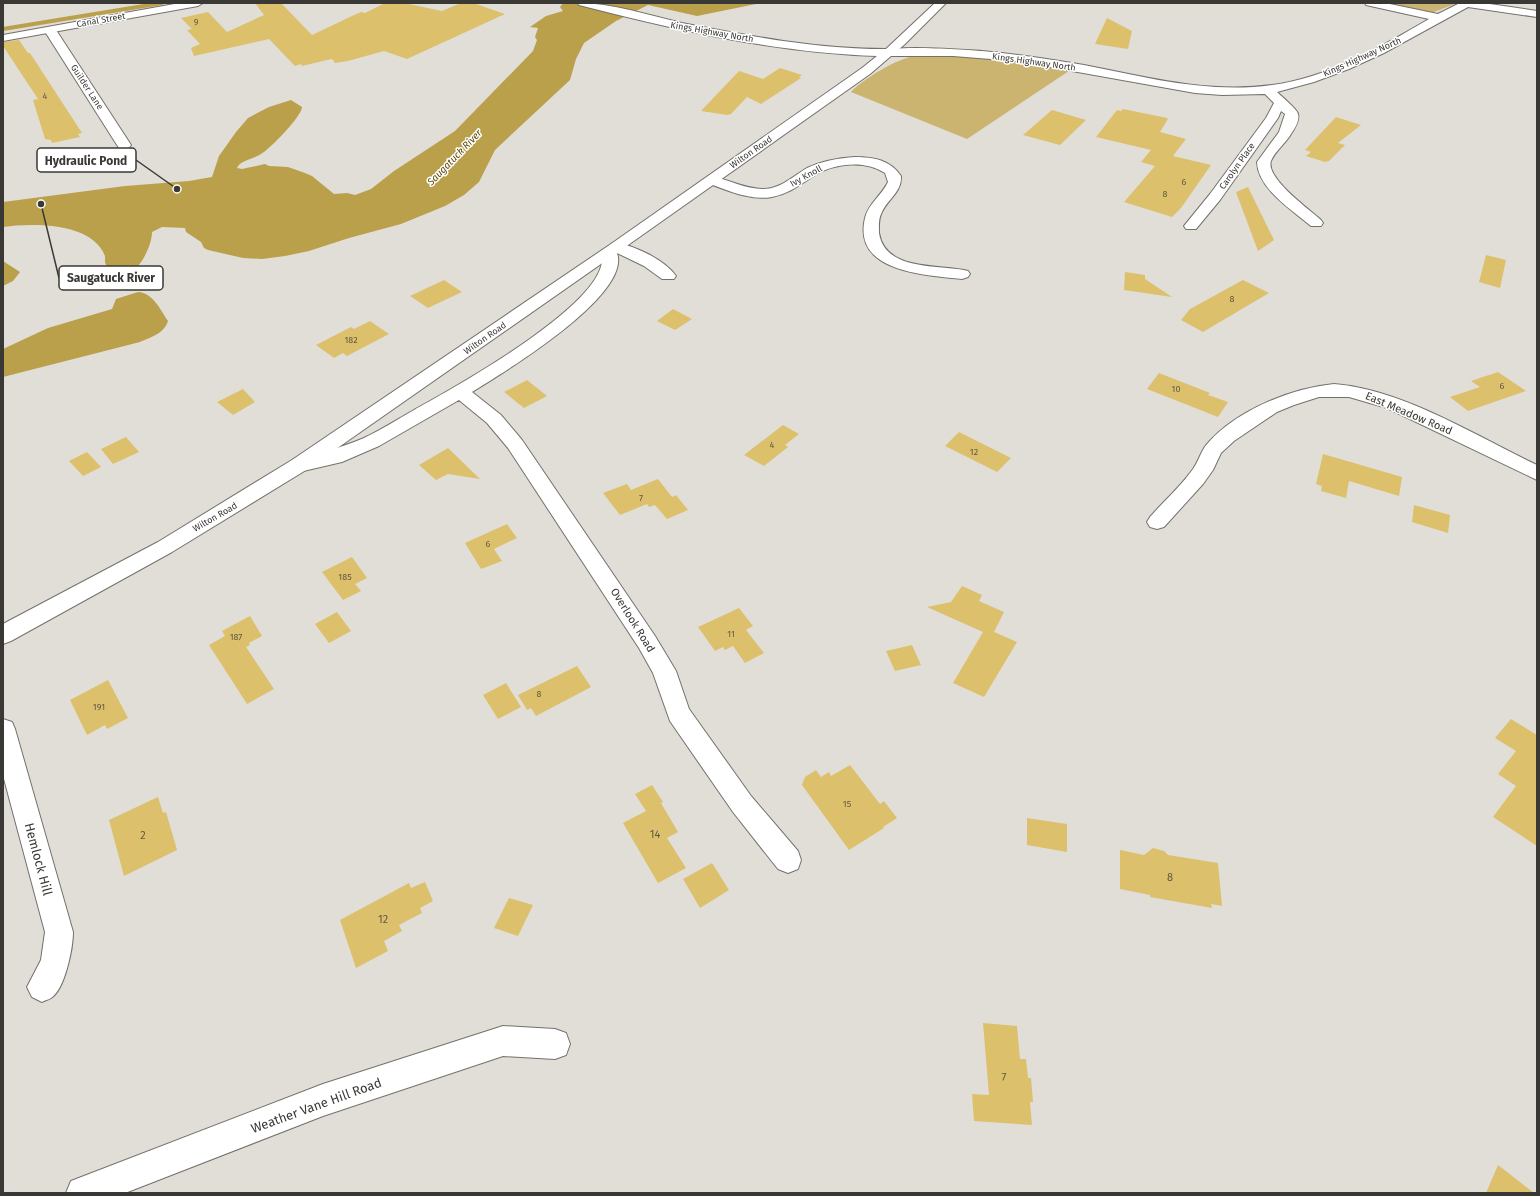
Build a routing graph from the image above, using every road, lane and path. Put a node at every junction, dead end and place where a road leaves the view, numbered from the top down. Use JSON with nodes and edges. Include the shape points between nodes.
{"nodes":[{"id":1,"x":198,"y":3,"type":"edge"},
{"id":2,"x":583,"y":3,"type":"edge"},
{"id":3,"x":941,"y":3,"type":"edge"},
{"id":4,"x":1370,"y":3,"type":"edge"},
{"id":5,"x":1468,"y":3,"type":"edge"},
{"id":6,"x":1537,"y":14,"type":"edge"},
{"id":7,"x":1439,"y":18,"type":"junction"},
{"id":8,"x":50,"y":30,"type":"junction"},
{"id":9,"x":3,"y":38,"type":"edge"},
{"id":10,"x":890,"y":52,"type":"junction"},
{"id":11,"x":1269,"y":90,"type":"junction"},
{"id":12,"x":1281,"y":104,"type":"junction"},
{"id":13,"x":124,"y":145,"type":"dead end"},
{"id":14,"x":712,"y":180,"type":"junction"},
{"id":15,"x":1316,"y":223,"type":"dead end"},
{"id":16,"x":1191,"y":226,"type":"dead end"},
{"id":17,"x":613,"y":250,"type":"junction"},
{"id":18,"x":962,"y":274,"type":"dead end"},
{"id":19,"x":668,"y":276,"type":"dead end"},
{"id":20,"x":460,"y":392,"type":"junction"},
{"id":21,"x":300,"y":465,"type":"junction"},
{"id":22,"x":1537,"y":473,"type":"edge"},
{"id":23,"x":1157,"y":522,"type":"dead end"},
{"id":24,"x":3,"y":635,"type":"edge"},
{"id":25,"x":3,"y":729,"type":"edge"},
{"id":26,"x":788,"y":860,"type":"dead end"},
{"id":27,"x":42,"y":987,"type":"dead end"},
{"id":28,"x":555,"y":1044,"type":"dead end"},
{"id":29,"x":82,"y":1193,"type":"edge"}],
"edges":[{"from":1,"to":8,"type":"street","name":"Canal Street"},
{"from":2,"to":10,"type":"street","name":"Kings Highway North","via":[[703,31],[782,44],[856,52]]},
{"from":3,"to":10,"type":"street","name":"Wilton Road"},
{"from":4,"to":7,"type":"street"},
{"from":5,"to":6,"type":"street"},
{"from":5,"to":7,"type":"street","name":"Kings Highway North"},
{"from":7,"to":11,"type":"street","name":"Kings Highway North","via":[[1366,57],[1315,77]]},
{"from":8,"to":9,"type":"street","name":"Canal Street"},
{"from":8,"to":13,"type":"street","name":"Guilder Lane"},
{"from":10,"to":11,"type":"street","name":"Kings Highway North","via":[[920,51],[996,56],[1058,64],[1179,86],[1229,91]]},
{"from":10,"to":14,"type":"street","name":"Wilton Road"},
{"from":11,"to":12,"type":"street"},
{"from":12,"to":15,"type":"street","via":[[1292,113],[1292,122],[1265,159],[1263,169],[1276,188]]},
{"from":12,"to":16,"type":"street","name":"Carolyn Place"},
{"from":14,"to":17,"type":"street","name":"Wilton Road"},
{"from":14,"to":18,"type":"street","name":"Ivy Knoll","via":[[752,192],[769,194],[780,191],[812,171],[830,164],[861,161],[882,165],[894,175],[895,182],[893,189],[875,211],[872,230],[874,245],[888,261],[926,270]]},
{"from":17,"to":19,"type":"street","via":[[641,256]]},
{"from":17,"to":20,"type":"street","via":[[610,267],[597,287],[579,306],[527,350]]},
{"from":17,"to":21,"type":"street","name":"Wilton Road"},
{"from":20,"to":21,"type":"street","via":[[372,442],[335,457]]},
{"from":20,"to":26,"type":"street","name":"Overlook Road","via":[[494,419],[515,444],[647,642],[664,671],[670,693],[683,720],[742,804]]},
{"from":21,"to":24,"type":"street","name":"Wilton Road","via":[[171,543]]},
{"from":22,"to":23,"type":"street","name":"East Meadow Road","via":[[1385,401],[1357,392],[1325,390],[1308,394],[1253,418],[1226,438],[1213,449],[1202,472]]},
{"from":25,"to":27,"type":"street","name":"Hemlock Hill","via":[[59,932],[59,950],[54,968]]},
{"from":28,"to":29,"type":"street","name":"Weather Vane Hill Road","via":[[503,1041],[323,1100]]}]}
